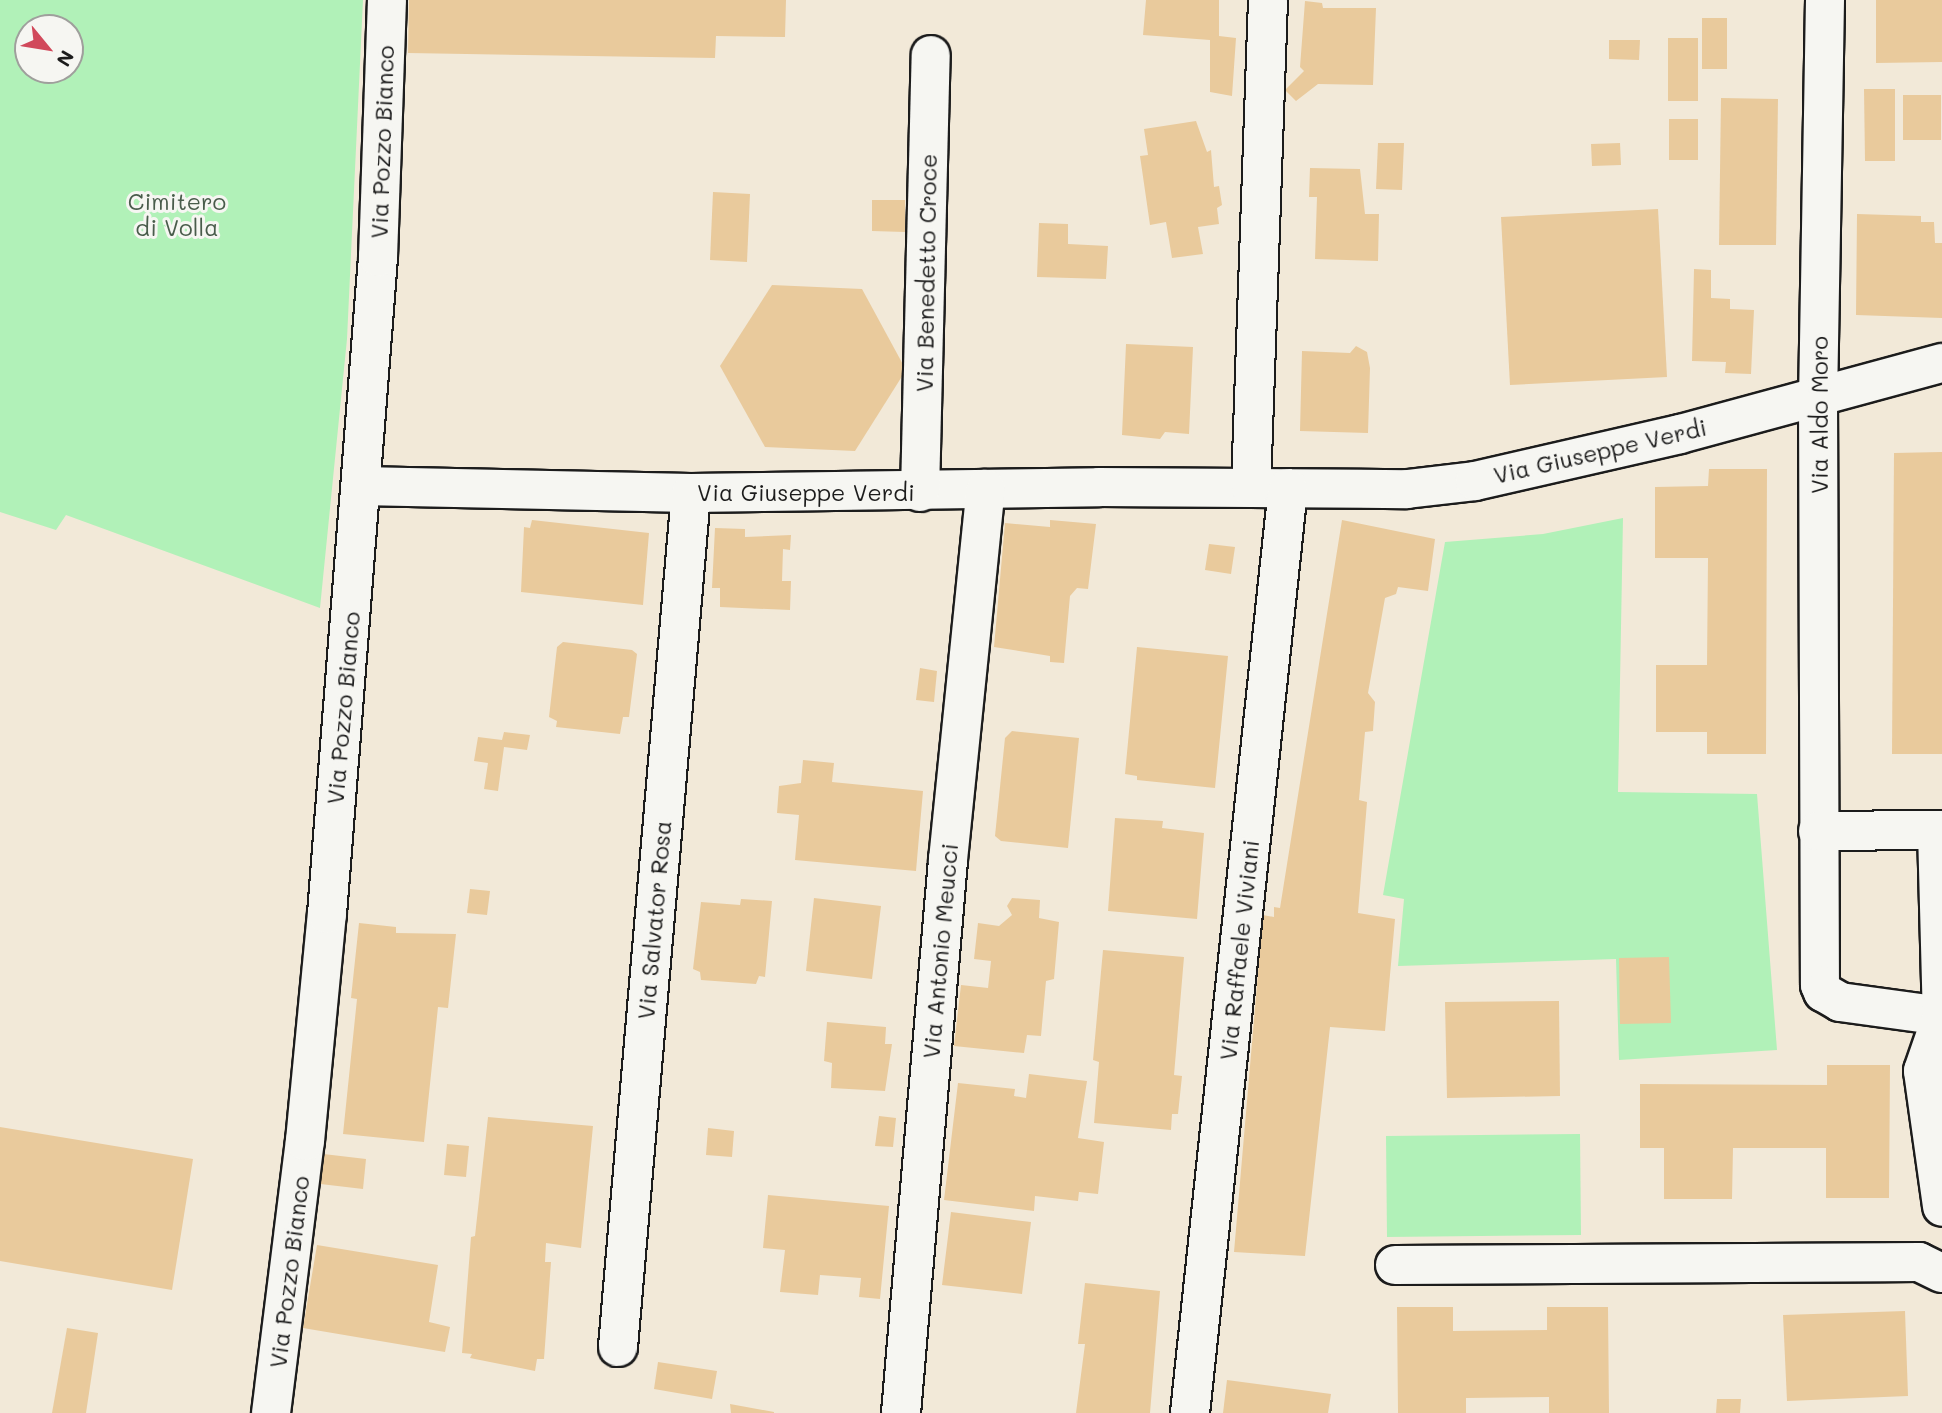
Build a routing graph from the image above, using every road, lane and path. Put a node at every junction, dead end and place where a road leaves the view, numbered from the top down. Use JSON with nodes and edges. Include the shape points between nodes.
{"nodes":[{"id":1,"x":387,"y":0,"type":"edge"},
{"id":2,"x":1268,"y":0,"type":"edge"},
{"id":3,"x":1825,"y":0,"type":"edge"},
{"id":4,"x":931,"y":55,"type":"dead end"},
{"id":5,"x":1942,"y":363,"type":"edge"},
{"id":6,"x":1818,"y":396,"type":"junction"},
{"id":7,"x":361,"y":486,"type":"junction"},
{"id":8,"x":1251,"y":487,"type":"junction"},
{"id":9,"x":1288,"y":488,"type":"junction"},
{"id":10,"x":986,"y":489,"type":"junction"},
{"id":11,"x":920,"y":492,"type":"junction"},
{"id":12,"x":691,"y":494,"type":"junction"},
{"id":13,"x":1940,"y":830,"type":"edge"},
{"id":14,"x":1818,"y":831,"type":"junction"},
{"id":15,"x":1942,"y":1016,"type":"edge"},
{"id":16,"x":1942,"y":1207,"type":"edge"},
{"id":17,"x":1395,"y":1265,"type":"dead end"},
{"id":18,"x":1942,"y":1273,"type":"edge"},
{"id":19,"x":618,"y":1348,"type":"dead end"},
{"id":20,"x":271,"y":1413,"type":"edge"},
{"id":21,"x":901,"y":1413,"type":"edge"},
{"id":22,"x":1190,"y":1413,"type":"edge"}],
"edges":[{"from":1,"to":7,"type":"street","name":"Via Pozzo Bianco","via":[[379,243]]},
{"from":2,"to":8,"type":"street"},
{"from":3,"to":6,"type":"street","name":"Via Aldo Moro"},
{"from":4,"to":11,"type":"street","name":"Via Benedetto Croce"},
{"from":5,"to":6,"type":"street","name":"Via Giuseppe Verdi"},
{"from":6,"to":9,"type":"street","name":"Via Giuseppe Verdi","via":[[1680,434],[1475,481],[1407,489]]},
{"from":6,"to":14,"type":"street","name":"Via Aldo Moro"},
{"from":7,"to":12,"type":"street","name":"Via Giuseppe Verdi"},
{"from":7,"to":20,"type":"street","name":"Via Pozzo Bianco","via":[[305,1141]]},
{"from":8,"to":9,"type":"street","name":"Via Giuseppe Verdi"},
{"from":8,"to":10,"type":"street","name":"Via Giuseppe Verdi"},
{"from":9,"to":22,"type":"street","name":"Via Raffaele Viviani"},
{"from":10,"to":11,"type":"street","name":"Via Giuseppe Verdi"},
{"from":10,"to":21,"type":"street","name":"Via Antonio Meucci","via":[[948,860]]},
{"from":11,"to":12,"type":"street","name":"Via Giuseppe Verdi"},
{"from":12,"to":19,"type":"street","name":"Via Salvator Rosa"},
{"from":13,"to":14,"type":"street"},
{"from":13,"to":15,"type":"street"},
{"from":14,"to":15,"type":"street","name":"Via Aldo Moro","via":[[1823,992],[1840,1002]]},
{"from":15,"to":16,"type":"street","via":[[1923,1072]]},
{"from":17,"to":18,"type":"street","via":[[1919,1262]]}]}
